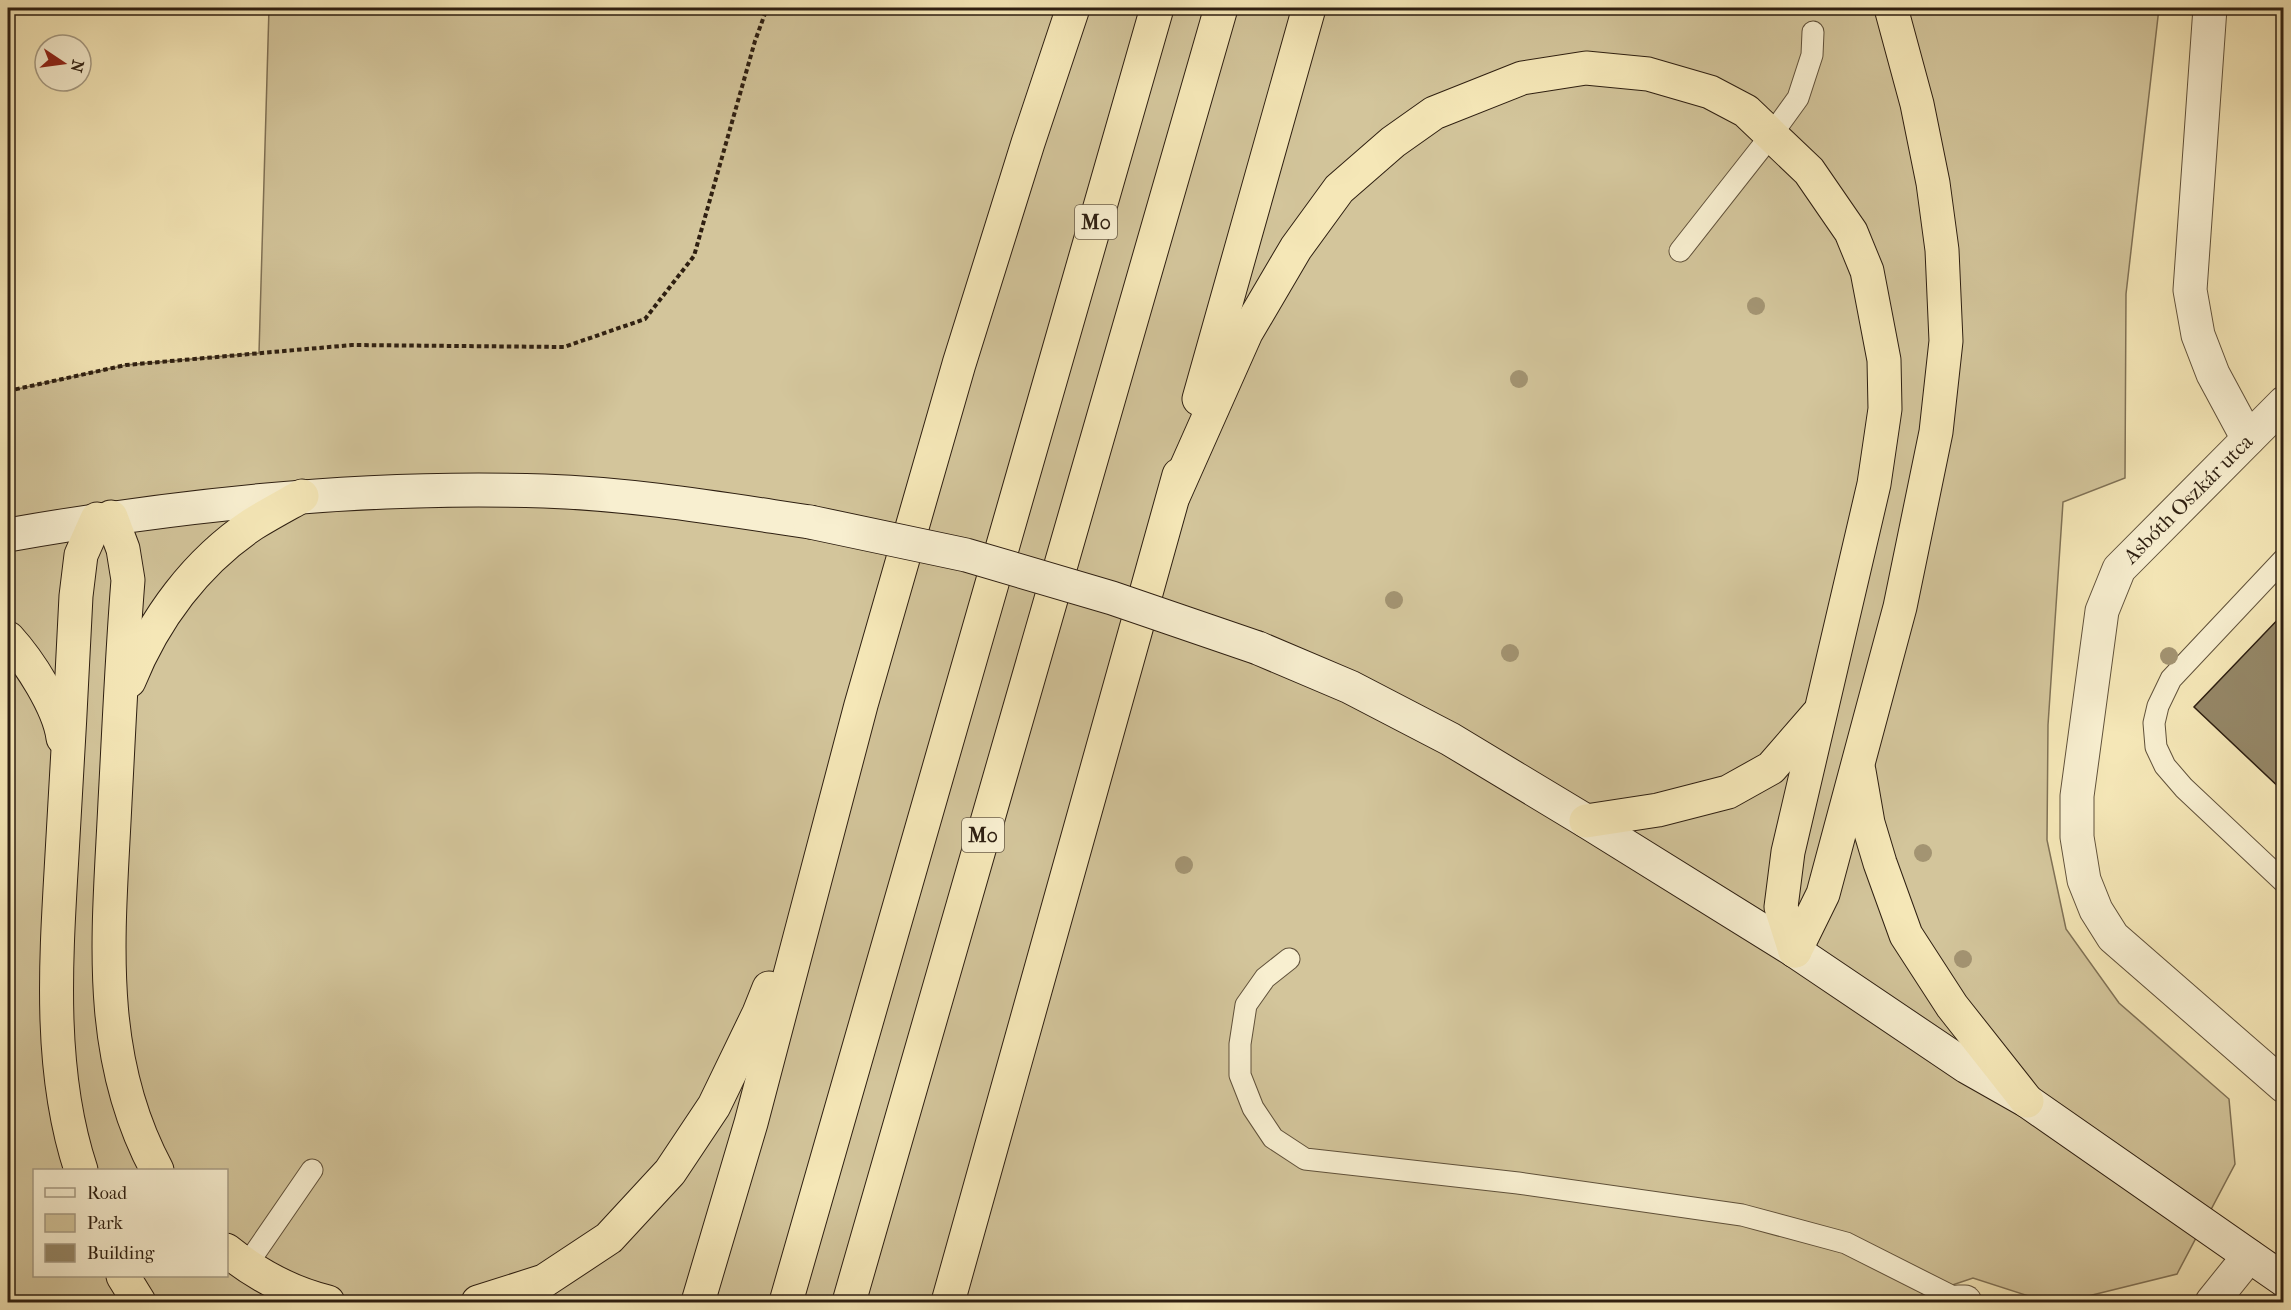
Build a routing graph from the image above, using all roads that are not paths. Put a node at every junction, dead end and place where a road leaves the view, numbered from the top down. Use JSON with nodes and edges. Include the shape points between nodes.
{"nodes":[{"id":1,"x":1073,"y":8,"type":"edge"},
{"id":2,"x":1157,"y":8,"type":"edge"},
{"id":3,"x":1221,"y":8,"type":"edge"},
{"id":4,"x":1309,"y":8,"type":"edge"},
{"id":5,"x":1892,"y":8,"type":"edge"},
{"id":6,"x":2210,"y":8,"type":"edge"},
{"id":7,"x":1813,"y":32,"type":"dead end"},
{"id":8,"x":1772,"y":134,"type":"junction"},
{"id":9,"x":1680,"y":251,"type":"dead end"},
{"id":10,"x":2283,"y":403,"type":"edge"},
{"id":11,"x":2248,"y":439,"type":"junction"},
{"id":12,"x":1174,"y":495,"type":"junction"},
{"id":13,"x":302,"y":496,"type":"junction"},
{"id":14,"x":104,"y":518,"type":"junction"},
{"id":15,"x":8,"y":535,"type":"edge"},
{"id":16,"x":2283,"y":559,"type":"edge"},
{"id":17,"x":8,"y":638,"type":"edge"},
{"id":18,"x":120,"y":702,"type":"junction"},
{"id":19,"x":1820,"y":712,"type":"junction"},
{"id":20,"x":1857,"y":761,"type":"junction"},
{"id":21,"x":67,"y":770,"type":"junction"},
{"id":22,"x":832,"y":818,"type":"junction"},
{"id":23,"x":1586,"y":821,"type":"junction"},
{"id":24,"x":2283,"y":882,"type":"edge"},
{"id":25,"x":1795,"y":951,"type":"junction"},
{"id":26,"x":1289,"y":960,"type":"dead end"},
{"id":27,"x":2283,"y":1086,"type":"edge"},
{"id":28,"x":2027,"y":1101,"type":"junction"},
{"id":29,"x":81,"y":1169,"type":"edge"},
{"id":30,"x":156,"y":1169,"type":"edge"},
{"id":31,"x":312,"y":1170,"type":"dead end"},
{"id":32,"x":2249,"y":1256,"type":"junction"},
{"id":33,"x":236,"y":1258,"type":"edge"},
{"id":34,"x":124,"y":1277,"type":"edge"},
{"id":35,"x":2283,"y":1280,"type":"edge"},
{"id":36,"x":139,"y":1302,"type":"edge"},
{"id":37,"x":328,"y":1302,"type":"edge"},
{"id":38,"x":478,"y":1302,"type":"edge"},
{"id":39,"x":698,"y":1302,"type":"edge"},
{"id":40,"x":786,"y":1302,"type":"edge"},
{"id":41,"x":849,"y":1302,"type":"edge"},
{"id":42,"x":948,"y":1302,"type":"edge"},
{"id":43,"x":1962,"y":1302,"type":"edge"},
{"id":44,"x":2212,"y":1302,"type":"edge"}],
"edges":[{"from":1,"to":22,"type":"highway","via":[[959,364]]},
{"from":2,"to":40,"type":"highway","number":"M0"},
{"from":3,"to":41,"type":"highway","number":"M0"},
{"from":4,"to":12,"type":"highway"},
{"from":5,"to":20,"type":"highway","via":[[1933,183],[1942,250],[1946,341],[1936,432],[1900,607]]},
{"from":6,"to":11,"type":"main road","via":[[2190,290],[2198,335]]},
{"from":7,"to":8,"type":"lane","via":[[1812,55],[1798,98]]},
{"from":8,"to":9,"type":"lane"},
{"from":8,"to":12,"type":"highway","via":[[1746,111],[1710,92],[1648,74],[1586,68],[1522,78],[1434,113],[1339,189],[1296,248],[1246,333]]},
{"from":8,"to":19,"type":"highway","via":[[1809,171],[1851,232],[1867,272],[1884,360],[1885,409],[1874,484]]},
{"from":10,"to":11,"type":"main road","name":"Asbóth Oszkár utca"},
{"from":11,"to":27,"type":"main road","name":"Asbóth Oszkár utca","via":[[2119,569],[2102,611],[2077,796],[2077,837],[2084,880],[2113,937]]},
{"from":12,"to":42,"type":"highway"},
{"from":13,"to":14,"type":"main road"},
{"from":13,"to":18,"type":"highway","via":[[253,524],[209,560],[171,602],[141,650]]},
{"from":13,"to":23,"type":"main road","bridge":true,"via":[[434,490],[545,491],[657,499],[810,522],[966,555],[1112,598],[1258,648],[1350,687]]},
{"from":14,"to":15,"type":"main road"},
{"from":14,"to":18,"type":"highway","via":[[123,549],[129,580]]},
{"from":14,"to":21,"type":"highway","via":[[81,555]]},
{"from":16,"to":24,"type":"lane","via":[[2171,679],[2154,723],[2156,747],[2165,766]]},
{"from":17,"to":21,"type":"highway","via":[[62,724]]},
{"from":18,"to":30,"type":"highway","via":[[108,938],[112,1031],[123,1087],[141,1140]]},
{"from":19,"to":23,"type":"highway","via":[[1772,768],[1728,792],[1658,810]]},
{"from":19,"to":25,"type":"highway","via":[[1788,852],[1781,907]]},
{"from":20,"to":25,"type":"highway","via":[[1823,894]]},
{"from":20,"to":28,"type":"highway","via":[[1871,833],[1906,935],[1952,1006]]},
{"from":21,"to":29,"type":"highway","via":[[57,999],[61,1078]]},
{"from":22,"to":38,"type":"highway","via":[[759,1013],[714,1106],[670,1172],[609,1238],[544,1281]]},
{"from":22,"to":39,"type":"highway","via":[[751,1123]]},
{"from":23,"to":25,"type":"main road"},
{"from":25,"to":28,"type":"main road","via":[[1966,1067]]},
{"from":26,"to":43,"type":"lane","via":[[1265,978],[1246,1005],[1240,1075],[1253,1108],[1273,1138],[1305,1159],[1518,1183],[1742,1215],[1846,1243]]},
{"from":28,"to":32,"type":"main road"},
{"from":31,"to":33,"type":"lane"},
{"from":32,"to":35,"type":"main road"},
{"from":32,"to":44,"type":"main road"},
{"from":33,"to":37,"type":"highway","via":[[304,1296]]},
{"from":34,"to":36,"type":"highway"}]}
